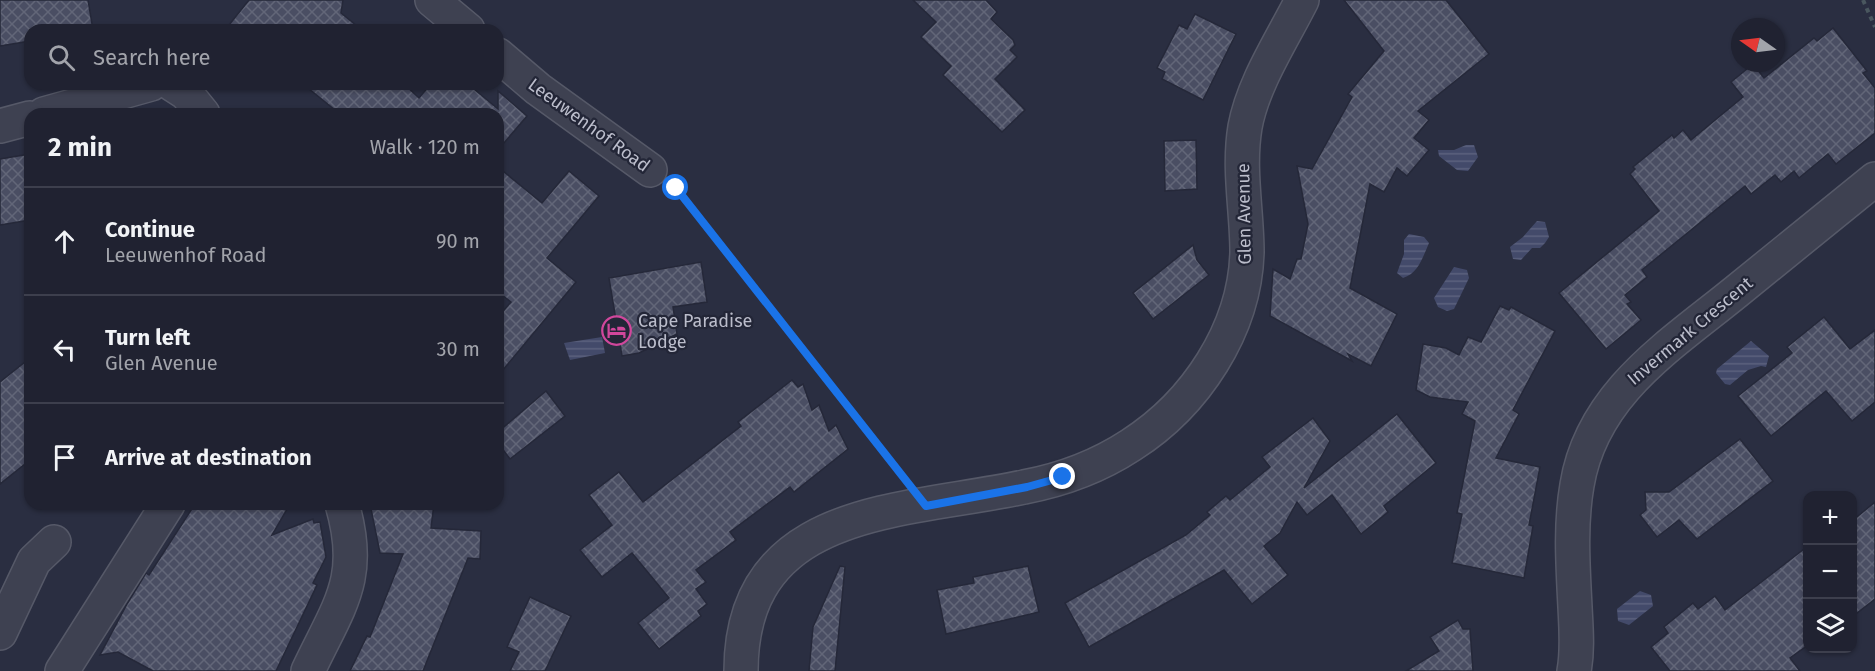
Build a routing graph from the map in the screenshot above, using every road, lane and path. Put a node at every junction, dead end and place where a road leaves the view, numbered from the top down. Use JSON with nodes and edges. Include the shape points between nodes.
{"nodes":[{"id":1,"x":432,"y":0,"type":"edge"},
{"id":2,"x":1302,"y":0,"type":"edge"},
{"id":3,"x":1863,"y":0,"type":"edge"},
{"id":4,"x":461,"y":24,"type":"edge"},
{"id":5,"x":1875,"y":27,"type":"edge"},
{"id":6,"x":504,"y":60,"type":"edge"},
{"id":7,"x":130,"y":90,"type":"edge"},
{"id":8,"x":181,"y":90,"type":"edge"},
{"id":9,"x":65,"y":108,"type":"edge"},
{"id":10,"x":198,"y":108,"type":"edge"},
{"id":11,"x":24,"y":120,"type":"edge"},
{"id":12,"x":0,"y":126,"type":"edge"},
{"id":13,"x":650,"y":170,"type":"joint"},
{"id":14,"x":1875,"y":179,"type":"edge"},
{"id":15,"x":926,"y":506,"type":"junction"},
{"id":16,"x":164,"y":510,"type":"edge"},
{"id":17,"x":343,"y":510,"type":"edge"},
{"id":18,"x":54,"y":542,"type":"dead end"},
{"id":19,"x":0,"y":633,"type":"edge"},
{"id":20,"x":62,"y":671,"type":"edge"},
{"id":21,"x":308,"y":671,"type":"edge"},
{"id":22,"x":741,"y":671,"type":"edge"},
{"id":23,"x":1574,"y":671,"type":"edge"}],
"edges":[{"from":1,"to":4,"type":"street"},
{"from":2,"to":15,"type":"street","name":"Glen Avenue","via":[[1251,105],[1243,150],[1245,282],[1219,353],[1194,388],[1132,445],[1099,463],[1027,487]]},
{"from":3,"to":5,"type":"path"},
{"from":6,"to":13,"type":"street","name":"Leeuwenhof Road"},
{"from":7,"to":9,"type":"street"},
{"from":8,"to":10,"type":"street"},
{"from":11,"to":12,"type":"street"},
{"from":13,"to":15,"type":"path","name":"Leeuwenhof Road","via":[[676,188]]},
{"from":14,"to":23,"type":"street","name":"Invermark Crescent","via":[[1661,351],[1606,410],[1583,458],[1573,510]]},
{"from":15,"to":22,"type":"street","name":"Glen Avenue","via":[[852,520],[806,540],[783,558],[752,600],[743,633]]},
{"from":16,"to":20,"type":"street"},
{"from":17,"to":21,"type":"street","via":[[351,541],[350,579]]},
{"from":18,"to":19,"type":"street","via":[[34,561]]}]}
